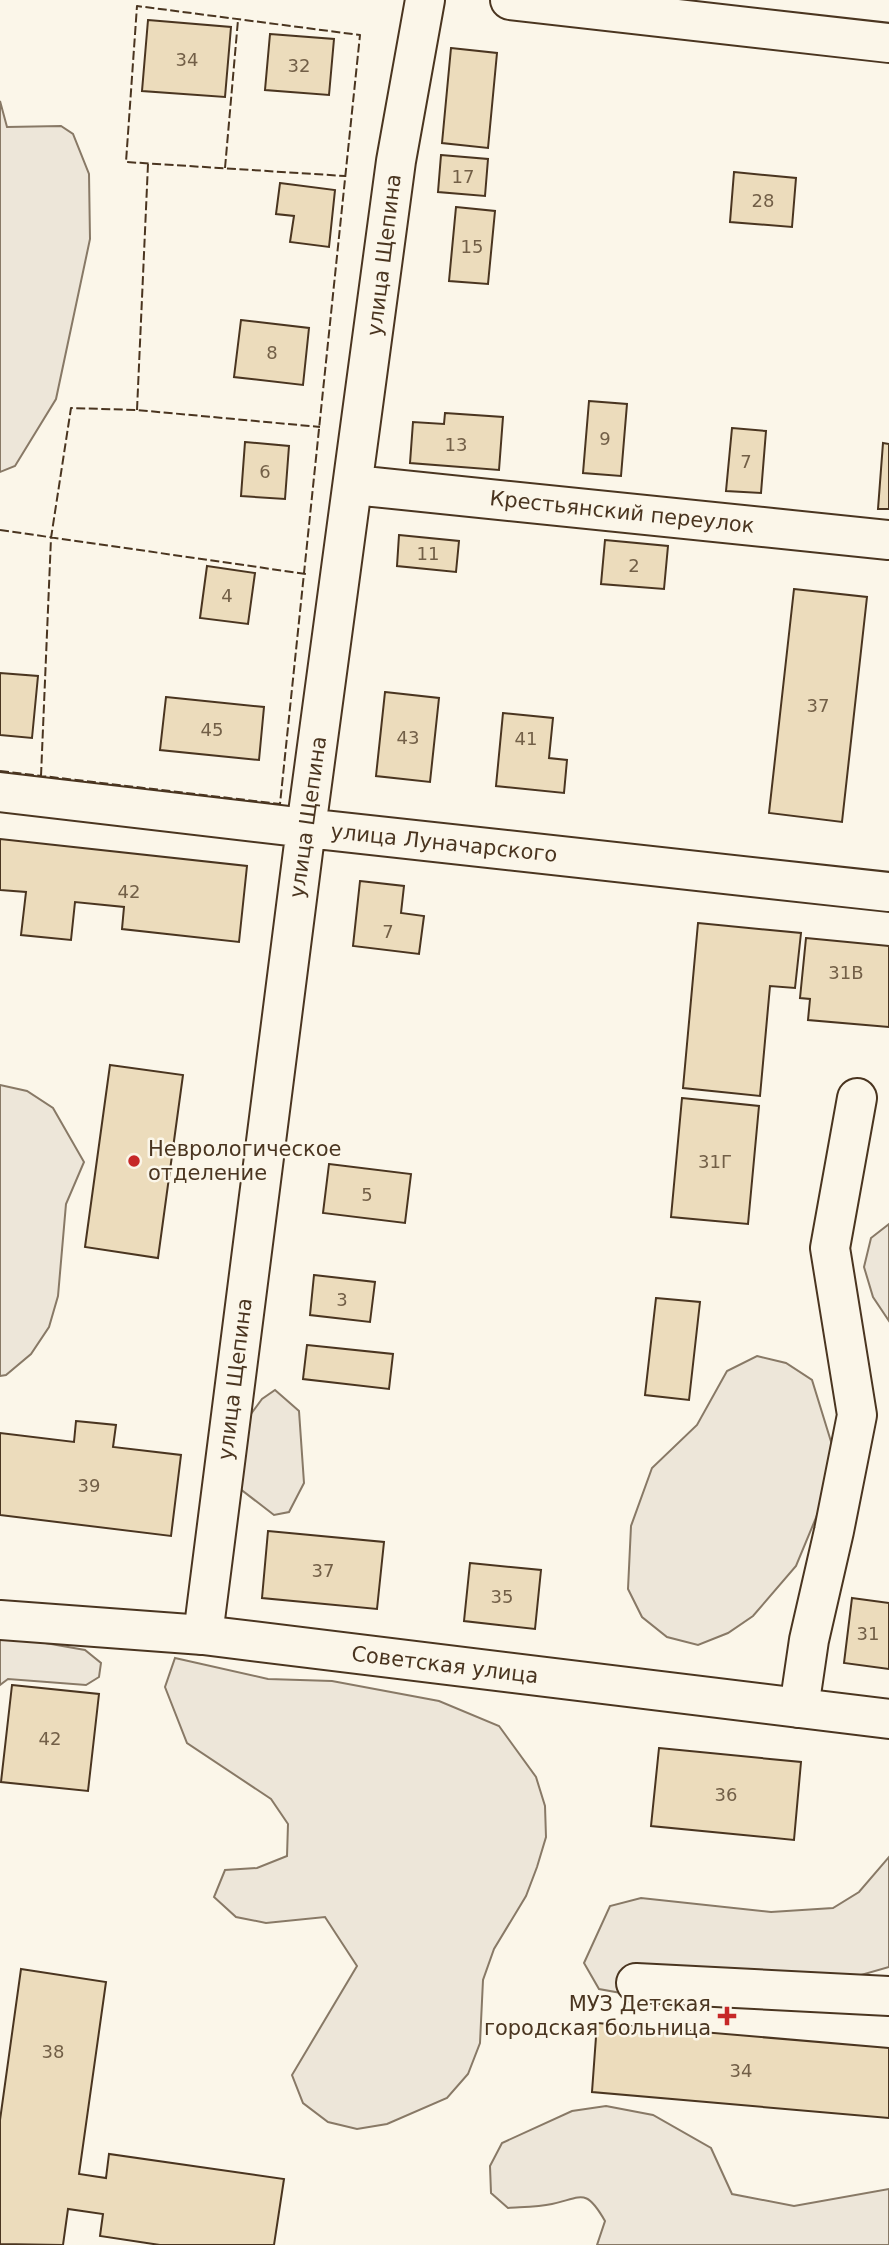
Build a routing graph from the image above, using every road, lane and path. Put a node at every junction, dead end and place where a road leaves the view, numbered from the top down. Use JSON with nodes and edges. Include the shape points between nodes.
{"nodes":[{"id":1,"x":425,"y":0,"type":"edge"},
{"id":2,"x":510,"y":0,"type":"edge"},
{"id":3,"x":889,"y":43,"type":"edge"},
{"id":4,"x":354,"y":485,"type":"junction"},
{"id":5,"x":889,"y":540,"type":"edge"},
{"id":6,"x":0,"y":792,"type":"edge"},
{"id":7,"x":306,"y":828,"type":"junction"},
{"id":8,"x":889,"y":891,"type":"edge"},
{"id":9,"x":857,"y":1098,"type":"dead end"},
{"id":10,"x":0,"y":1619,"type":"edge"},
{"id":11,"x":203,"y":1635,"type":"junction"},
{"id":12,"x":799,"y":1708,"type":"junction"},
{"id":13,"x":889,"y":1719,"type":"edge"},
{"id":14,"x":636,"y":1983,"type":"dead end"},
{"id":15,"x":889,"y":1997,"type":"edge"}],
"edges":[{"from":1,"to":4,"type":"street","name":"улица Щепина","via":[[396,161]]},
{"from":2,"to":3,"type":"street"},
{"from":4,"to":5,"type":"street","name":"Крестьянский переулок"},
{"from":4,"to":7,"type":"street","name":"улица Щепина"},
{"from":6,"to":7,"type":"street","name":"улица Луначарского"},
{"from":7,"to":8,"type":"street","name":"улица Луначарского"},
{"from":7,"to":11,"type":"street","name":"улица Щепина"},
{"from":9,"to":12,"type":"street","via":[[830,1248],[857,1415]]},
{"from":10,"to":11,"type":"street","name":"Советская улица"},
{"from":11,"to":12,"type":"street","name":"Советская улица"},
{"from":12,"to":13,"type":"street","name":"Советская улица"},
{"from":14,"to":15,"type":"street"}]}
